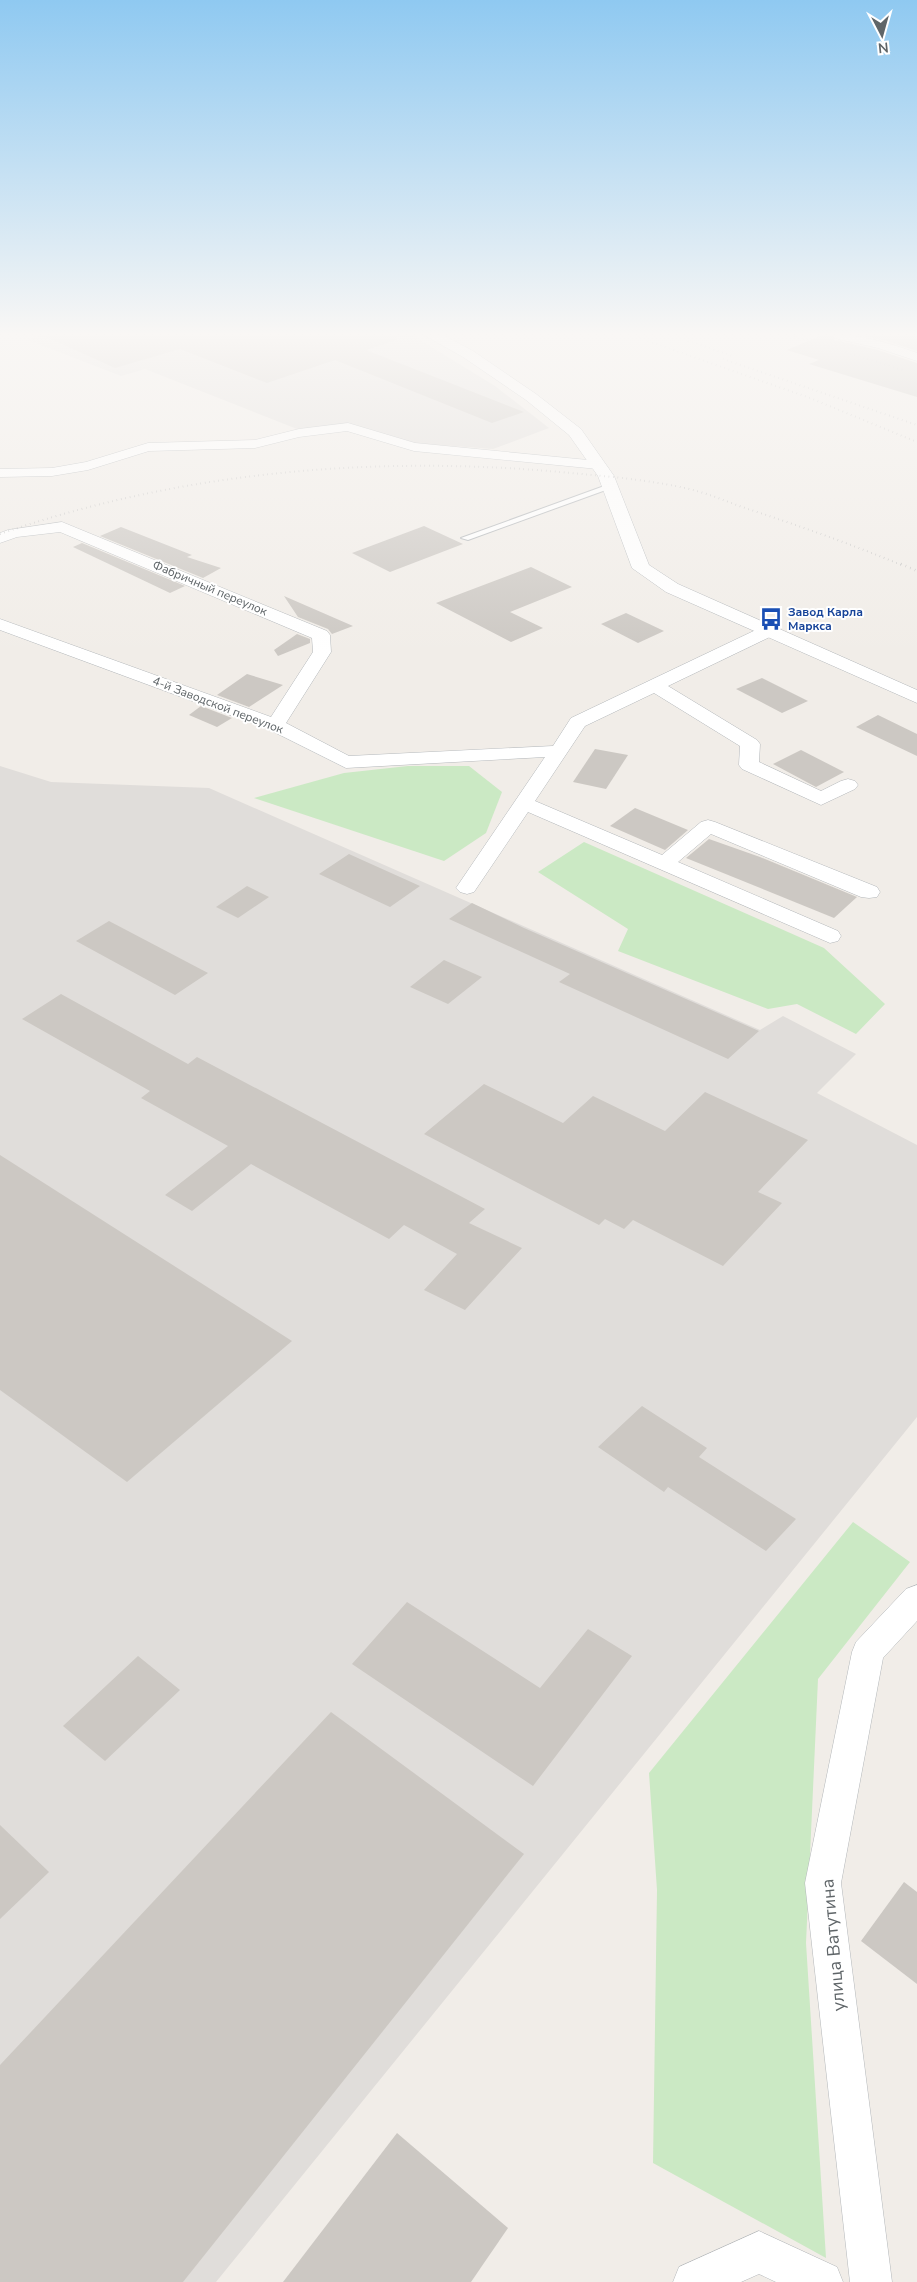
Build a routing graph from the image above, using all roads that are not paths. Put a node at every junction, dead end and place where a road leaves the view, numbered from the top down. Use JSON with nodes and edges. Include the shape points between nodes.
{"nodes":[{"id":1,"x":265,"y":441,"type":"edge"},
{"id":2,"x":396,"y":441,"type":"edge"},
{"id":3,"x":581,"y":441,"type":"edge"},
{"id":4,"x":598,"y":465,"type":"junction"},
{"id":5,"x":0,"y":473,"type":"edge"},
{"id":6,"x":610,"y":487,"type":"junction"},
{"id":7,"x":0,"y":538,"type":"edge"},
{"id":8,"x":465,"y":538,"type":"dead end"},
{"id":9,"x":0,"y":624,"type":"edge"},
{"id":10,"x":768,"y":631,"type":"junction"},
{"id":11,"x":654,"y":685,"type":"junction"},
{"id":12,"x":917,"y":697,"type":"edge"},
{"id":13,"x":274,"y":725,"type":"junction"},
{"id":14,"x":558,"y":752,"type":"junction"},
{"id":15,"x":848,"y":785,"type":"dead end"},
{"id":16,"x":524,"y":803,"type":"junction"},
{"id":17,"x":664,"y":864,"type":"junction"},
{"id":18,"x":467,"y":888,"type":"dead end"},
{"id":19,"x":869,"y":892,"type":"dead end"},
{"id":20,"x":830,"y":936,"type":"dead end"},
{"id":21,"x":917,"y":1599,"type":"edge"},
{"id":22,"x":694,"y":2282,"type":"edge"},
{"id":23,"x":822,"y":2282,"type":"edge"},
{"id":24,"x":871,"y":2282,"type":"edge"}],
"edges":[{"from":1,"to":5,"type":"street","via":[[148,447],[88,466],[52,472]]},
{"from":2,"to":4,"type":"street","via":[[414,447]]},
{"from":3,"to":4,"type":"street"},
{"from":4,"to":6,"type":"street"},
{"from":6,"to":8,"type":"lane"},
{"from":6,"to":10,"type":"street","via":[[641,568],[672,588]]},
{"from":7,"to":13,"type":"street","name":"Фабричный переулок","via":[[62,526],[321,635],[322,652]]},
{"from":9,"to":13,"type":"street","name":"4-й Заводской переулок"},
{"from":10,"to":11,"type":"street"},
{"from":10,"to":12,"type":"street"},
{"from":11,"to":14,"type":"street","via":[[578,722]]},
{"from":11,"to":15,"type":"street","via":[[750,744],[749,765],[821,799]]},
{"from":13,"to":14,"type":"street","name":"4-й Заводской переулок","via":[[346,762]]},
{"from":14,"to":16,"type":"street"},
{"from":16,"to":17,"type":"street"},
{"from":16,"to":18,"type":"street"},
{"from":17,"to":19,"type":"street","via":[[708,826]]},
{"from":17,"to":20,"type":"street"},
{"from":21,"to":24,"type":"street","name":"улица Ватутина","via":[[868,1652],[823,1882]]},
{"from":22,"to":23,"type":"street","via":[[759,2252]]}]}
